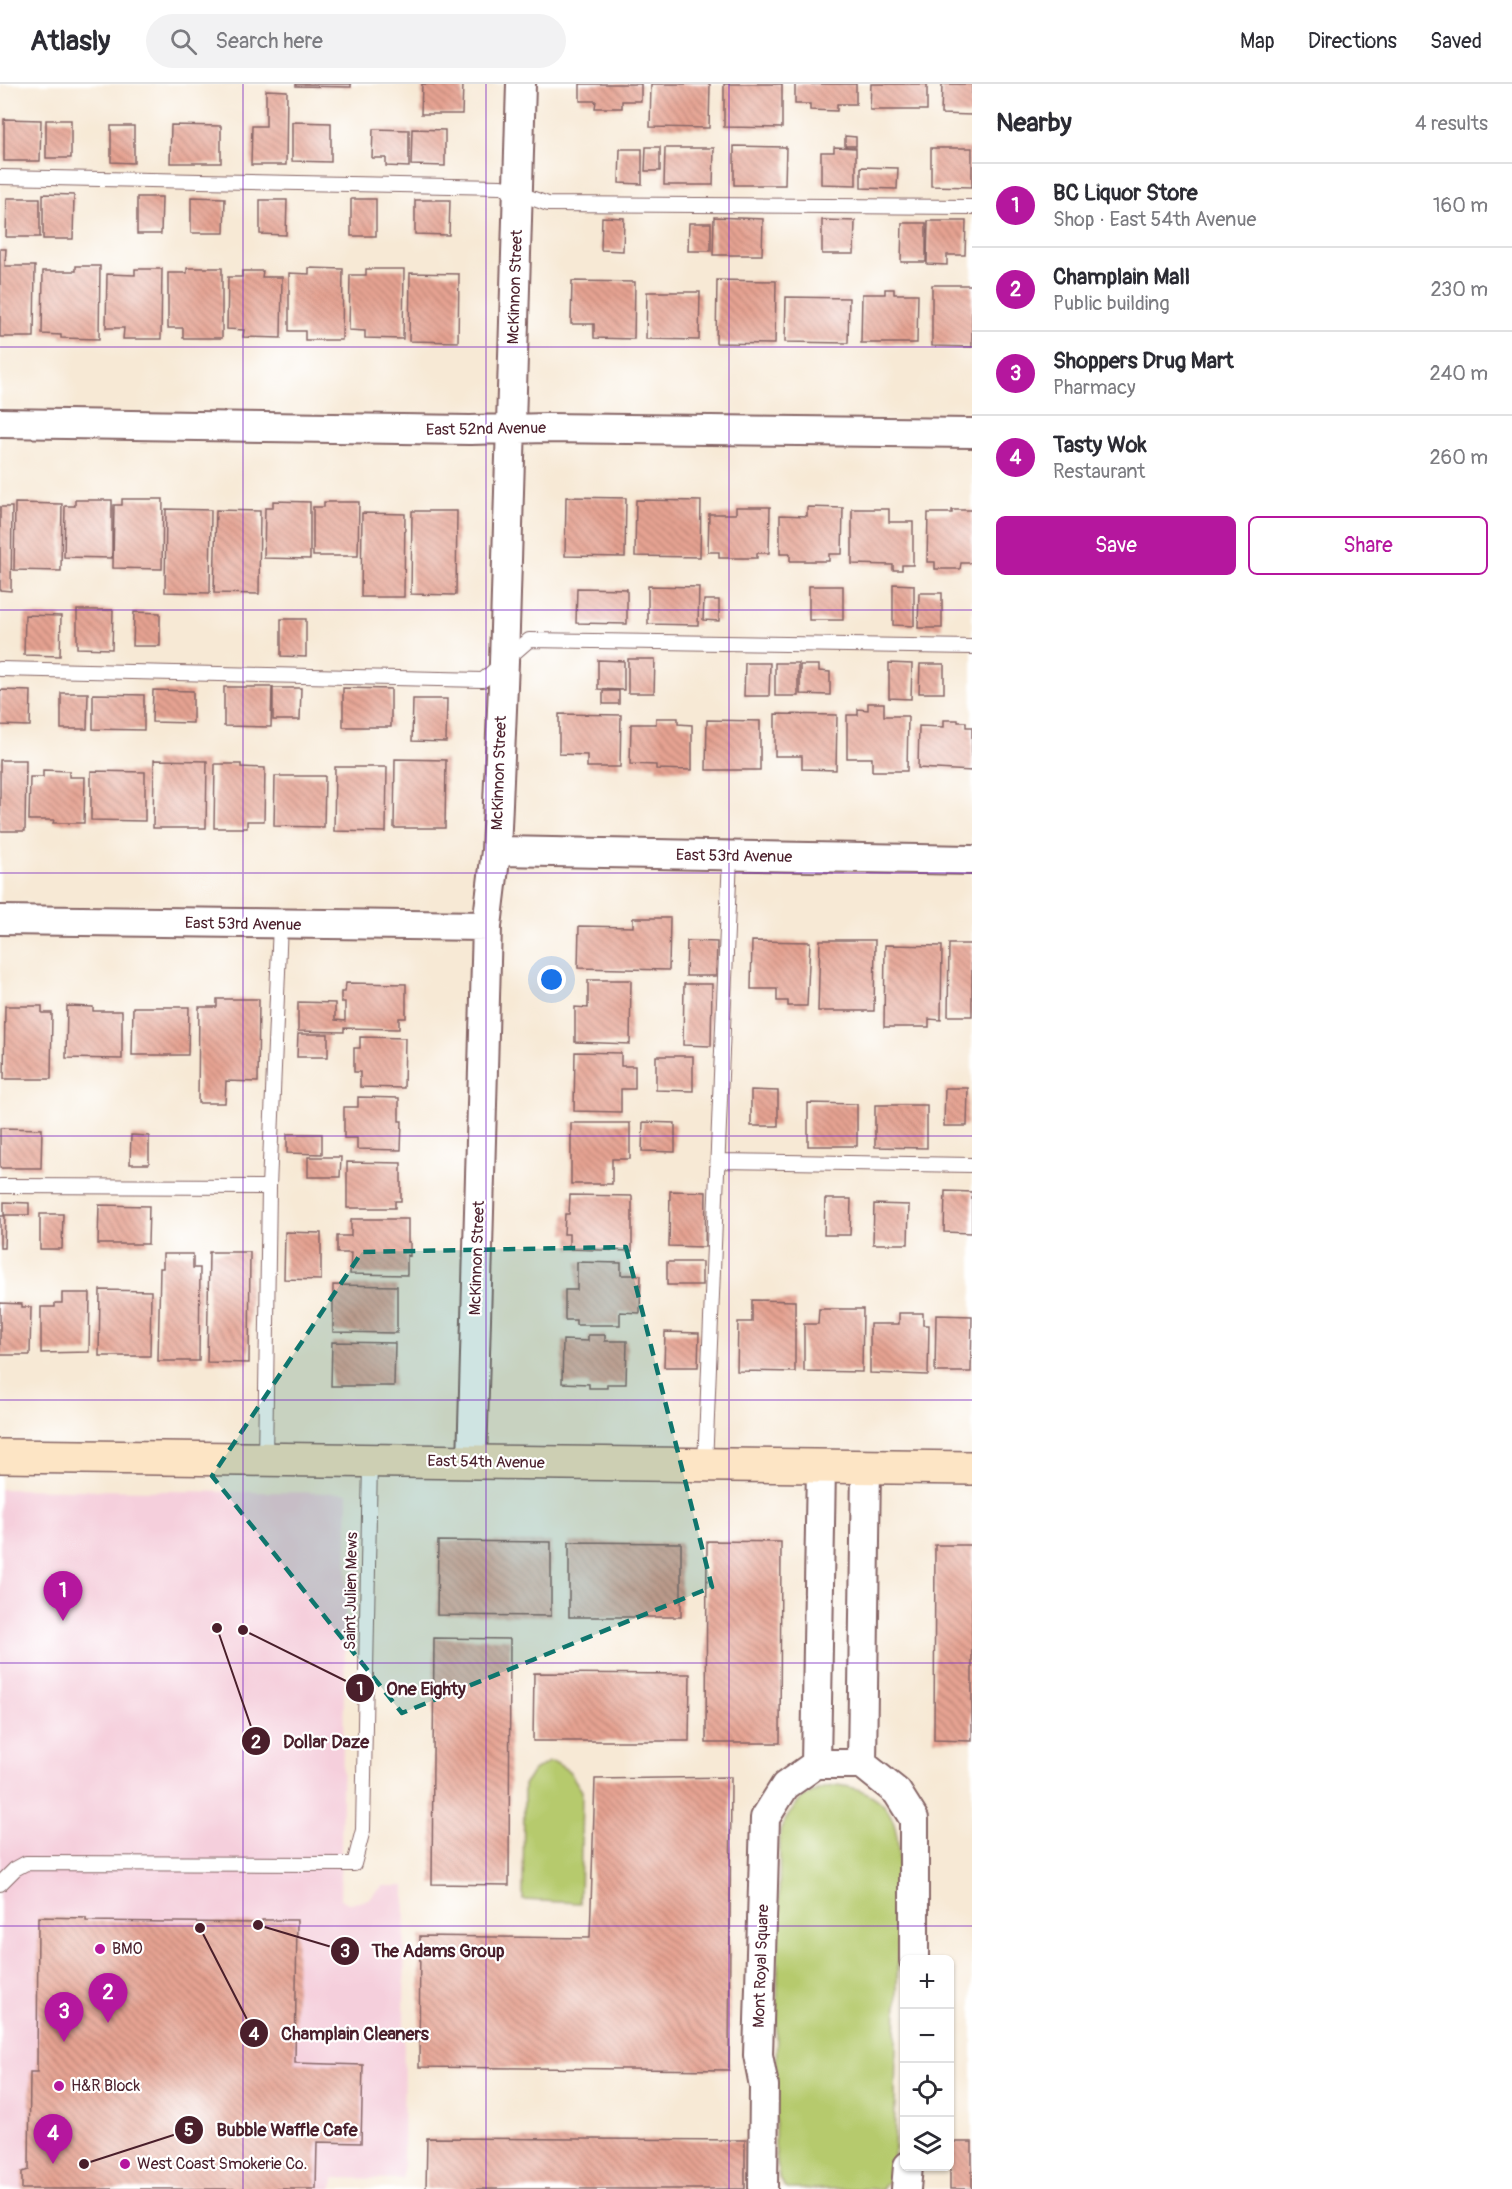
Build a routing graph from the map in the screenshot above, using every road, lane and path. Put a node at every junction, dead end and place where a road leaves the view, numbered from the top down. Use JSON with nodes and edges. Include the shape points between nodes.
{"nodes":[{"id":1,"x":521,"y":84,"type":"edge"},
{"id":2,"x":0,"y":177,"type":"edge"},
{"id":3,"x":518,"y":194,"type":"junction"},
{"id":4,"x":972,"y":207,"type":"edge"},
{"id":5,"x":0,"y":423,"type":"edge"},
{"id":6,"x":511,"y":429,"type":"junction"},
{"id":7,"x":972,"y":433,"type":"edge"},
{"id":8,"x":972,"y":647,"type":"edge"},
{"id":9,"x":504,"y":662,"type":"junction"},
{"id":10,"x":0,"y":669,"type":"edge"},
{"id":11,"x":496,"y":851,"type":"junction"},
{"id":12,"x":730,"y":856,"type":"junction"},
{"id":13,"x":972,"y":860,"type":"edge"},
{"id":14,"x":0,"y":920,"type":"edge"},
{"id":15,"x":279,"y":924,"type":"junction"},
{"id":16,"x":487,"y":926,"type":"junction"},
{"id":17,"x":718,"y":1161,"type":"junction"},
{"id":18,"x":972,"y":1165,"type":"edge"},
{"id":19,"x":0,"y":1186,"type":"edge"},
{"id":20,"x":269,"y":1187,"type":"junction"},
{"id":21,"x":0,"y":1456,"type":"edge"},
{"id":22,"x":265,"y":1460,"type":"junction"},
{"id":23,"x":370,"y":1461,"type":"junction"},
{"id":24,"x":472,"y":1462,"type":"junction"},
{"id":25,"x":705,"y":1465,"type":"junction"},
{"id":26,"x":821,"y":1466,"type":"junction"},
{"id":27,"x":866,"y":1467,"type":"junction"},
{"id":28,"x":972,"y":1468,"type":"edge"},
{"id":29,"x":816,"y":1764,"type":"junction"},
{"id":30,"x":862,"y":1764,"type":"junction"},
{"id":31,"x":0,"y":1884,"type":"edge"},
{"id":32,"x":914,"y":1955,"type":"edge"},
{"id":33,"x":908,"y":2171,"type":"edge"},
{"id":34,"x":763,"y":2189,"type":"edge"},
{"id":35,"x":906,"y":2189,"type":"edge"}],
"edges":[{"from":1,"to":3,"type":"street","name":"McKinnon Street"},
{"from":2,"to":3,"type":"lane","via":[[501,187]]},
{"from":3,"to":4,"type":"lane","via":[[548,204]]},
{"from":3,"to":6,"type":"street","name":"McKinnon Street"},
{"from":5,"to":6,"type":"street","name":"East 52nd Avenue"},
{"from":6,"to":7,"type":"street","name":"East 52nd Avenue"},
{"from":6,"to":9,"type":"street","name":"McKinnon Street"},
{"from":8,"to":9,"type":"lane","via":[[529,640]]},
{"from":9,"to":10,"type":"lane","via":[[483,680]]},
{"from":9,"to":11,"type":"street","name":"McKinnon Street"},
{"from":11,"to":12,"type":"street","name":"East 53rd Avenue"},
{"from":11,"to":16,"type":"street","name":"McKinnon Street"},
{"from":12,"to":13,"type":"street","name":"East 53rd Avenue"},
{"from":12,"to":17,"type":"lane"},
{"from":14,"to":15,"type":"street","name":"East 53rd Avenue"},
{"from":15,"to":16,"type":"street","name":"East 53rd Avenue"},
{"from":15,"to":20,"type":"lane"},
{"from":16,"to":24,"type":"street","name":"McKinnon Street"},
{"from":17,"to":18,"type":"lane"},
{"from":17,"to":25,"type":"lane"},
{"from":19,"to":20,"type":"lane"},
{"from":20,"to":22,"type":"lane"},
{"from":21,"to":22,"type":"street","name":"East 54th Avenue"},
{"from":22,"to":23,"type":"street","name":"East 54th Avenue"},
{"from":23,"to":24,"type":"street","name":"East 54th Avenue"},
{"from":23,"to":31,"type":"lane","name":"Saint Julien Mews","via":[[363,1830],[354,1864],[26,1863]]},
{"from":24,"to":25,"type":"street","name":"East 54th Avenue"},
{"from":25,"to":26,"type":"street","name":"East 54th Avenue"},
{"from":26,"to":27,"type":"street","name":"East 54th Avenue"},
{"from":26,"to":29,"type":"street"},
{"from":27,"to":28,"type":"street","name":"East 54th Avenue"},
{"from":27,"to":30,"type":"street"},
{"from":29,"to":30,"type":"street"},
{"from":29,"to":34,"type":"street","name":"Mont Royal Square","via":[[785,1786],[765,1818],[758,2055],[764,2086]]},
{"from":30,"to":32,"type":"street","via":[[897,1792],[914,1819]]},
{"from":33,"to":35,"type":"street"}]}
